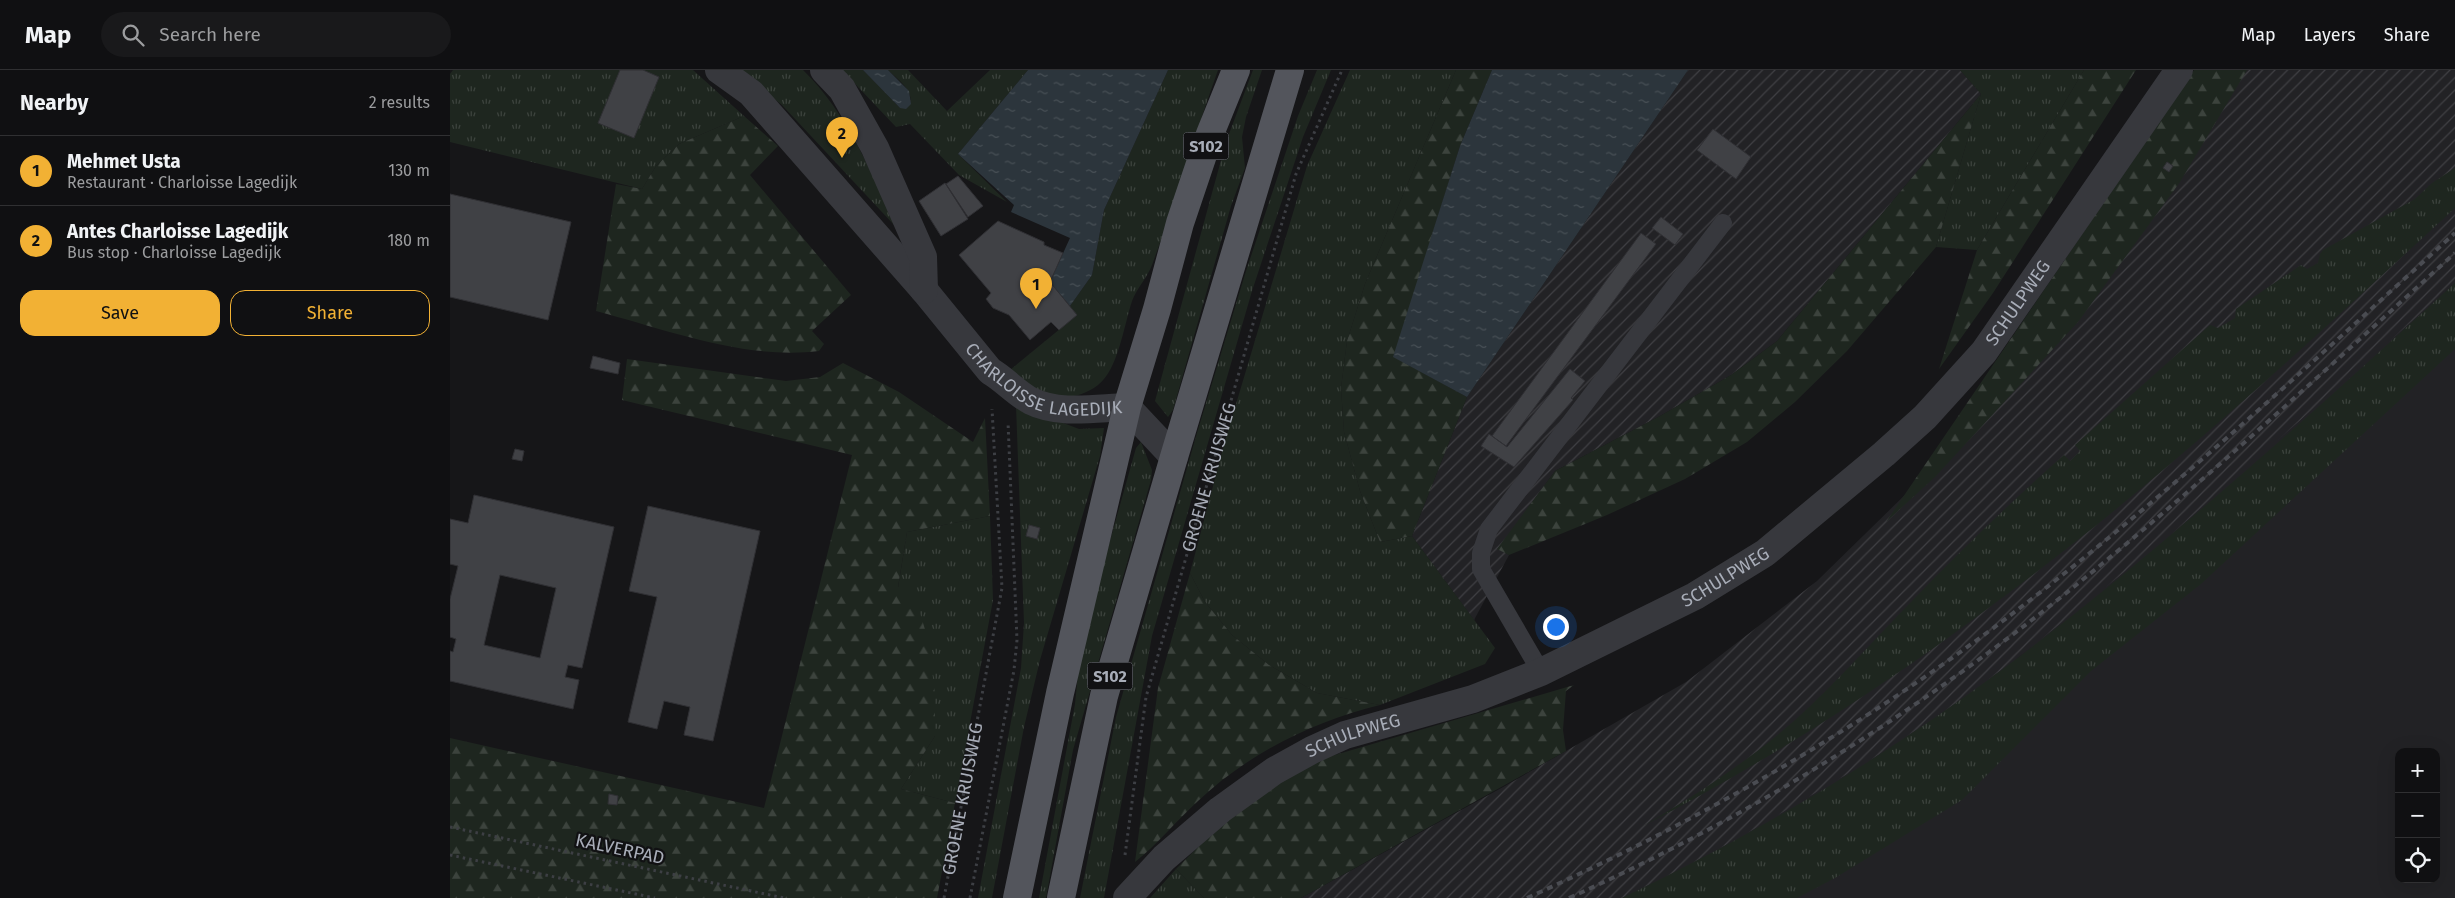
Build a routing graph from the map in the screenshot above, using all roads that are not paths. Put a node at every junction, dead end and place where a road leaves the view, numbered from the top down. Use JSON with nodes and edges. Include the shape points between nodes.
{"nodes":[{"id":1,"x":719,"y":70,"type":"edge"},
{"id":2,"x":824,"y":70,"type":"edge"},
{"id":3,"x":1236,"y":70,"type":"edge"},
{"id":4,"x":1290,"y":70,"type":"edge"},
{"id":5,"x":2179,"y":70,"type":"edge"},
{"id":6,"x":1723,"y":223,"type":"dead end"},
{"id":7,"x":924,"y":290,"type":"junction"},
{"id":8,"x":1126,"y":407,"type":"junction"},
{"id":9,"x":1174,"y":457,"type":"junction"},
{"id":10,"x":1541,"y":672,"type":"junction"},
{"id":11,"x":1017,"y":898,"type":"edge"},
{"id":12,"x":1061,"y":898,"type":"edge"},
{"id":13,"x":1127,"y":898,"type":"edge"}],
"edges":[{"from":1,"to":7,"type":"street","name":"CHARLOISSE LAGEDIJK","via":[[751,93]]},
{"from":2,"to":7,"type":"street","via":[[842,89],[875,148],[923,257]]},
{"from":3,"to":8,"type":"main road","number":"S102","via":[[1180,223]]},
{"from":4,"to":9,"type":"main road","number":"S102"},
{"from":5,"to":10,"type":"street","name":"SCHULPWEG","via":[[1984,352],[1924,417],[1765,553],[1695,596]]},
{"from":6,"to":10,"type":"lane","via":[[1489,529],[1481,553],[1481,570]]},
{"from":7,"to":8,"type":"street","name":"CHARLOISSE LAGEDIJK","via":[[997,375],[1030,400],[1056,408]]},
{"from":8,"to":9,"type":"street","name":"CHARLOISSE LAGEDIJK"},
{"from":8,"to":11,"type":"main road","number":"S102","via":[[1060,692]]},
{"from":9,"to":12,"type":"main road","number":"S102","via":[[1104,696]]},
{"from":10,"to":13,"type":"street","name":"SCHULPWEG","via":[[1474,699],[1345,735],[1312,750],[1274,771],[1220,810],[1164,858]]}]}
